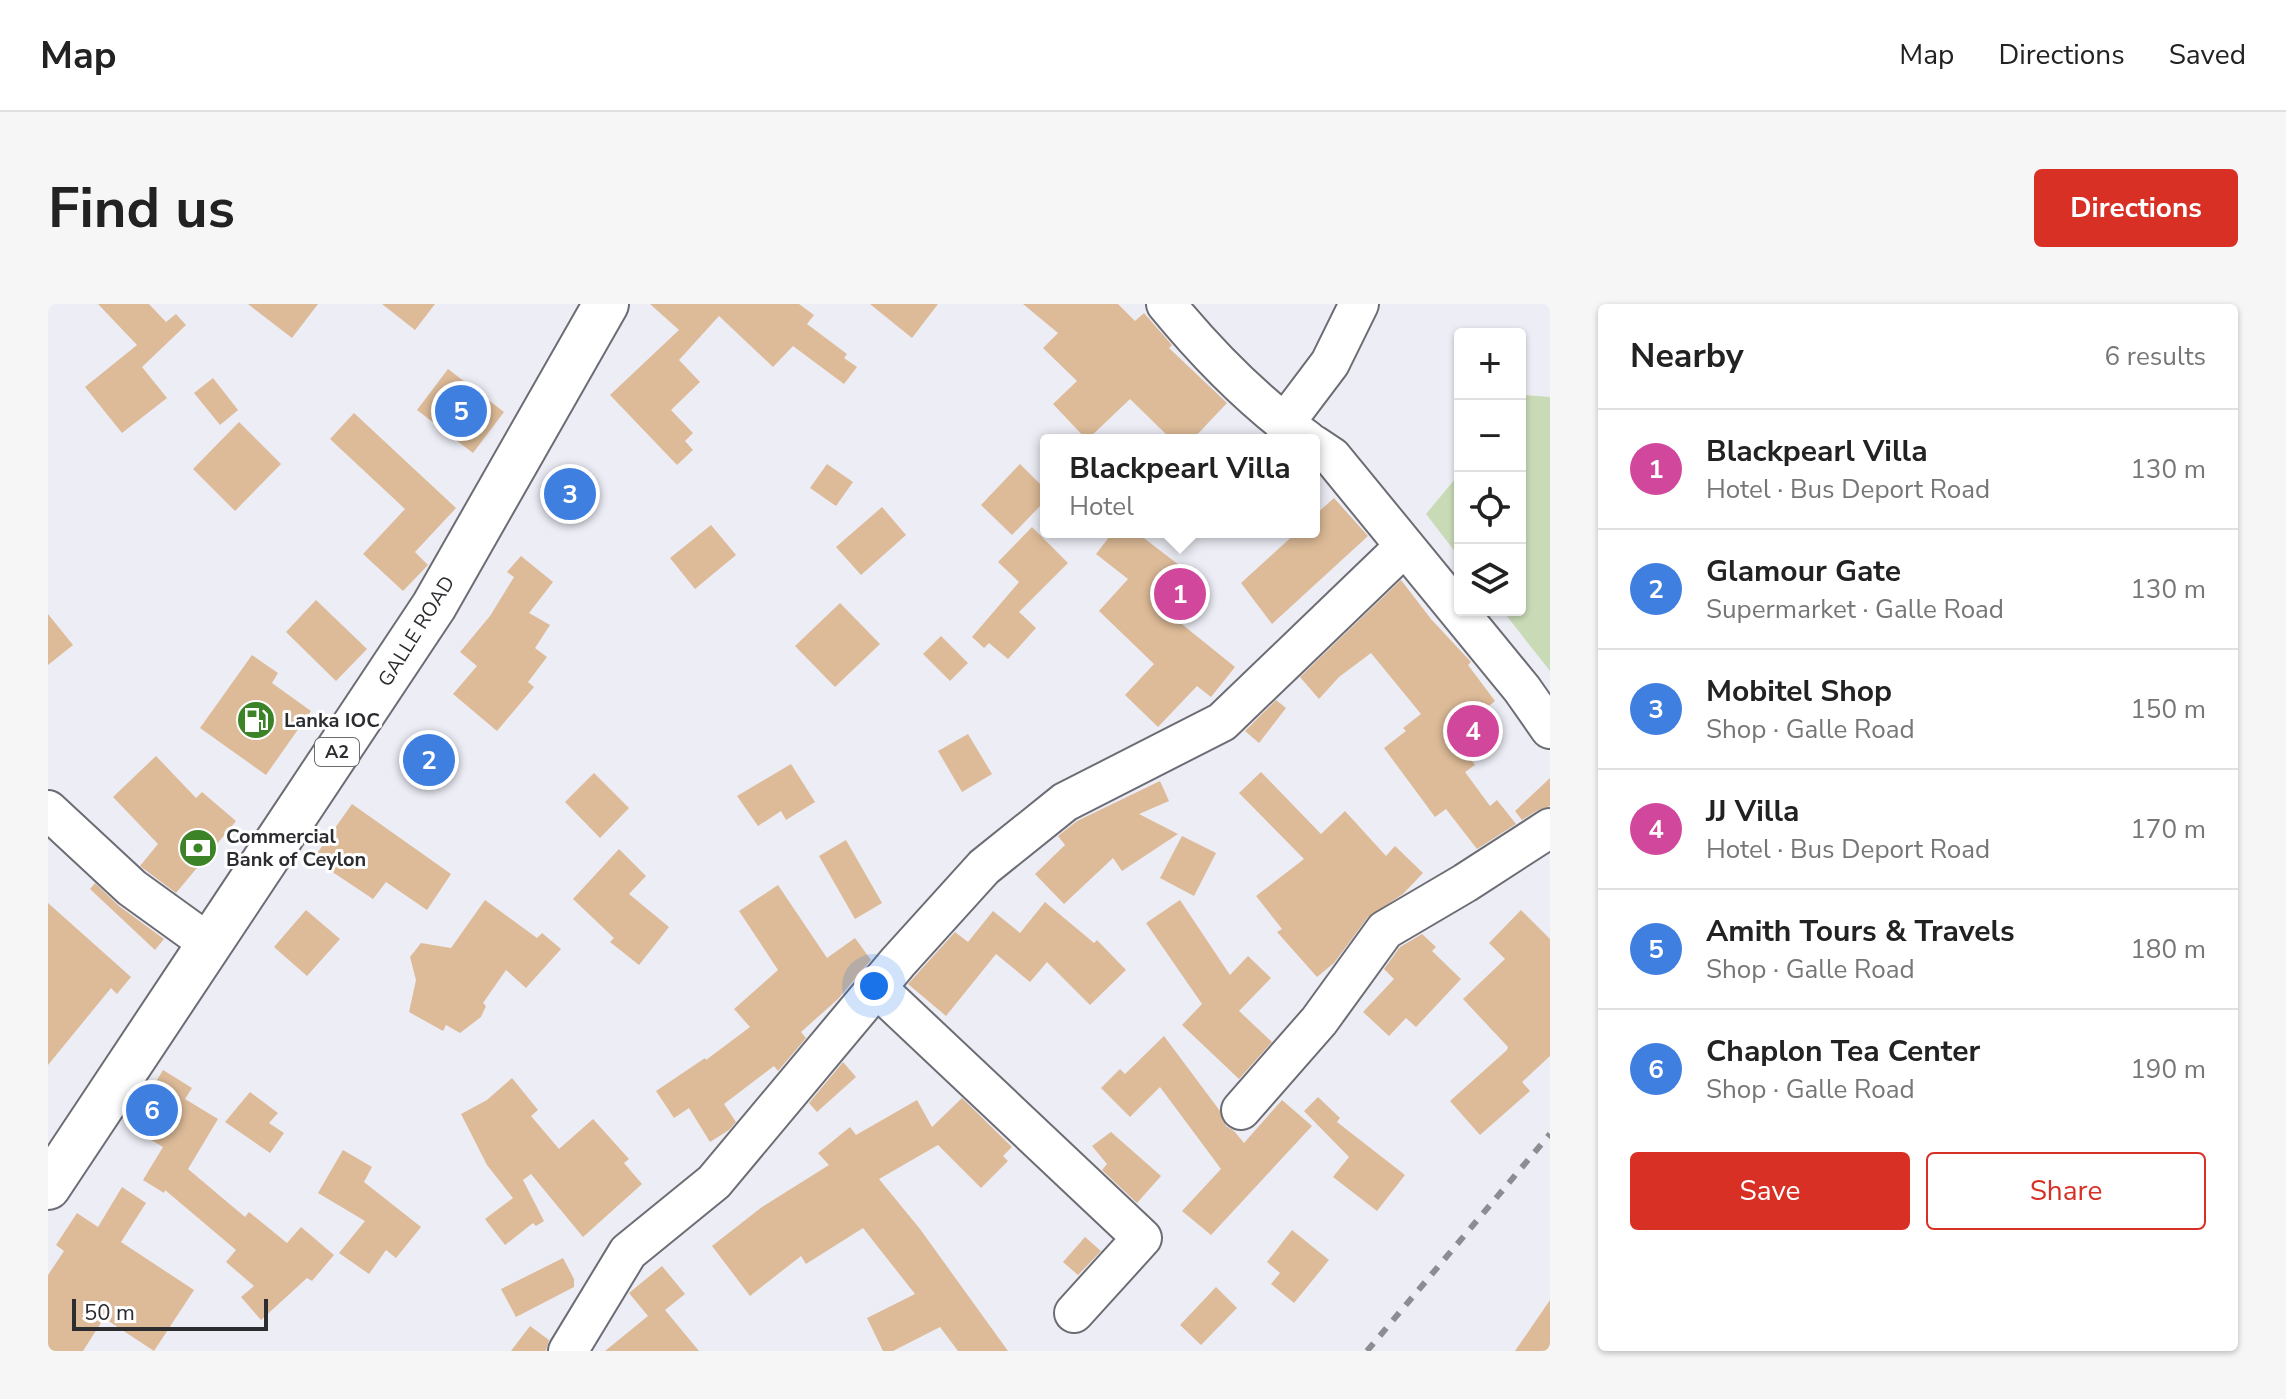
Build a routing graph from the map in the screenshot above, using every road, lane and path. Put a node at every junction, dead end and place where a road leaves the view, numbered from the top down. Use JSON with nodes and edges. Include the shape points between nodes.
{"nodes":[{"id":1,"x":606,"y":304,"type":"edge"},
{"id":2,"x":1166,"y":304,"type":"edge"},
{"id":3,"x":1359,"y":304,"type":"edge"},
{"id":4,"x":1300,"y":434,"type":"edge"},
{"id":5,"x":1303,"y":434,"type":"edge"},
{"id":6,"x":1320,"y":449,"type":"edge"},
{"id":7,"x":1404,"y":547,"type":"junction"},
{"id":8,"x":1550,"y":729,"type":"edge"},
{"id":9,"x":48,"y":810,"type":"edge"},
{"id":10,"x":1550,"y":828,"type":"edge"},
{"id":11,"x":211,"y":945,"type":"junction"},
{"id":12,"x":876,"y":987,"type":"junction"},
{"id":13,"x":1241,"y":1110,"type":"dead end"},
{"id":14,"x":48,"y":1187,"type":"edge"},
{"id":15,"x":1074,"y":1313,"type":"dead end"},
{"id":16,"x":568,"y":1351,"type":"edge"}],
"edges":[{"from":1,"to":11,"type":"highway","name":"GALLE ROAD","number":"A2","via":[[434,606]]},
{"from":2,"to":4,"type":"street","via":[[1201,347]]},
{"from":3,"to":5,"type":"street"},
{"from":6,"to":7,"type":"street"},
{"from":7,"to":8,"type":"street"},
{"from":7,"to":12,"type":"street","via":[[1222,722],[1065,802],[984,867]]},
{"from":9,"to":11,"type":"street","via":[[132,888]]},
{"from":10,"to":13,"type":"street","via":[[1385,930],[1319,1021]]},
{"from":11,"to":14,"type":"highway","name":"GALLE ROAD","number":"A2"},
{"from":12,"to":15,"type":"street","via":[[1142,1238]]},
{"from":12,"to":16,"type":"street","via":[[714,1182],[628,1252]]}]}
